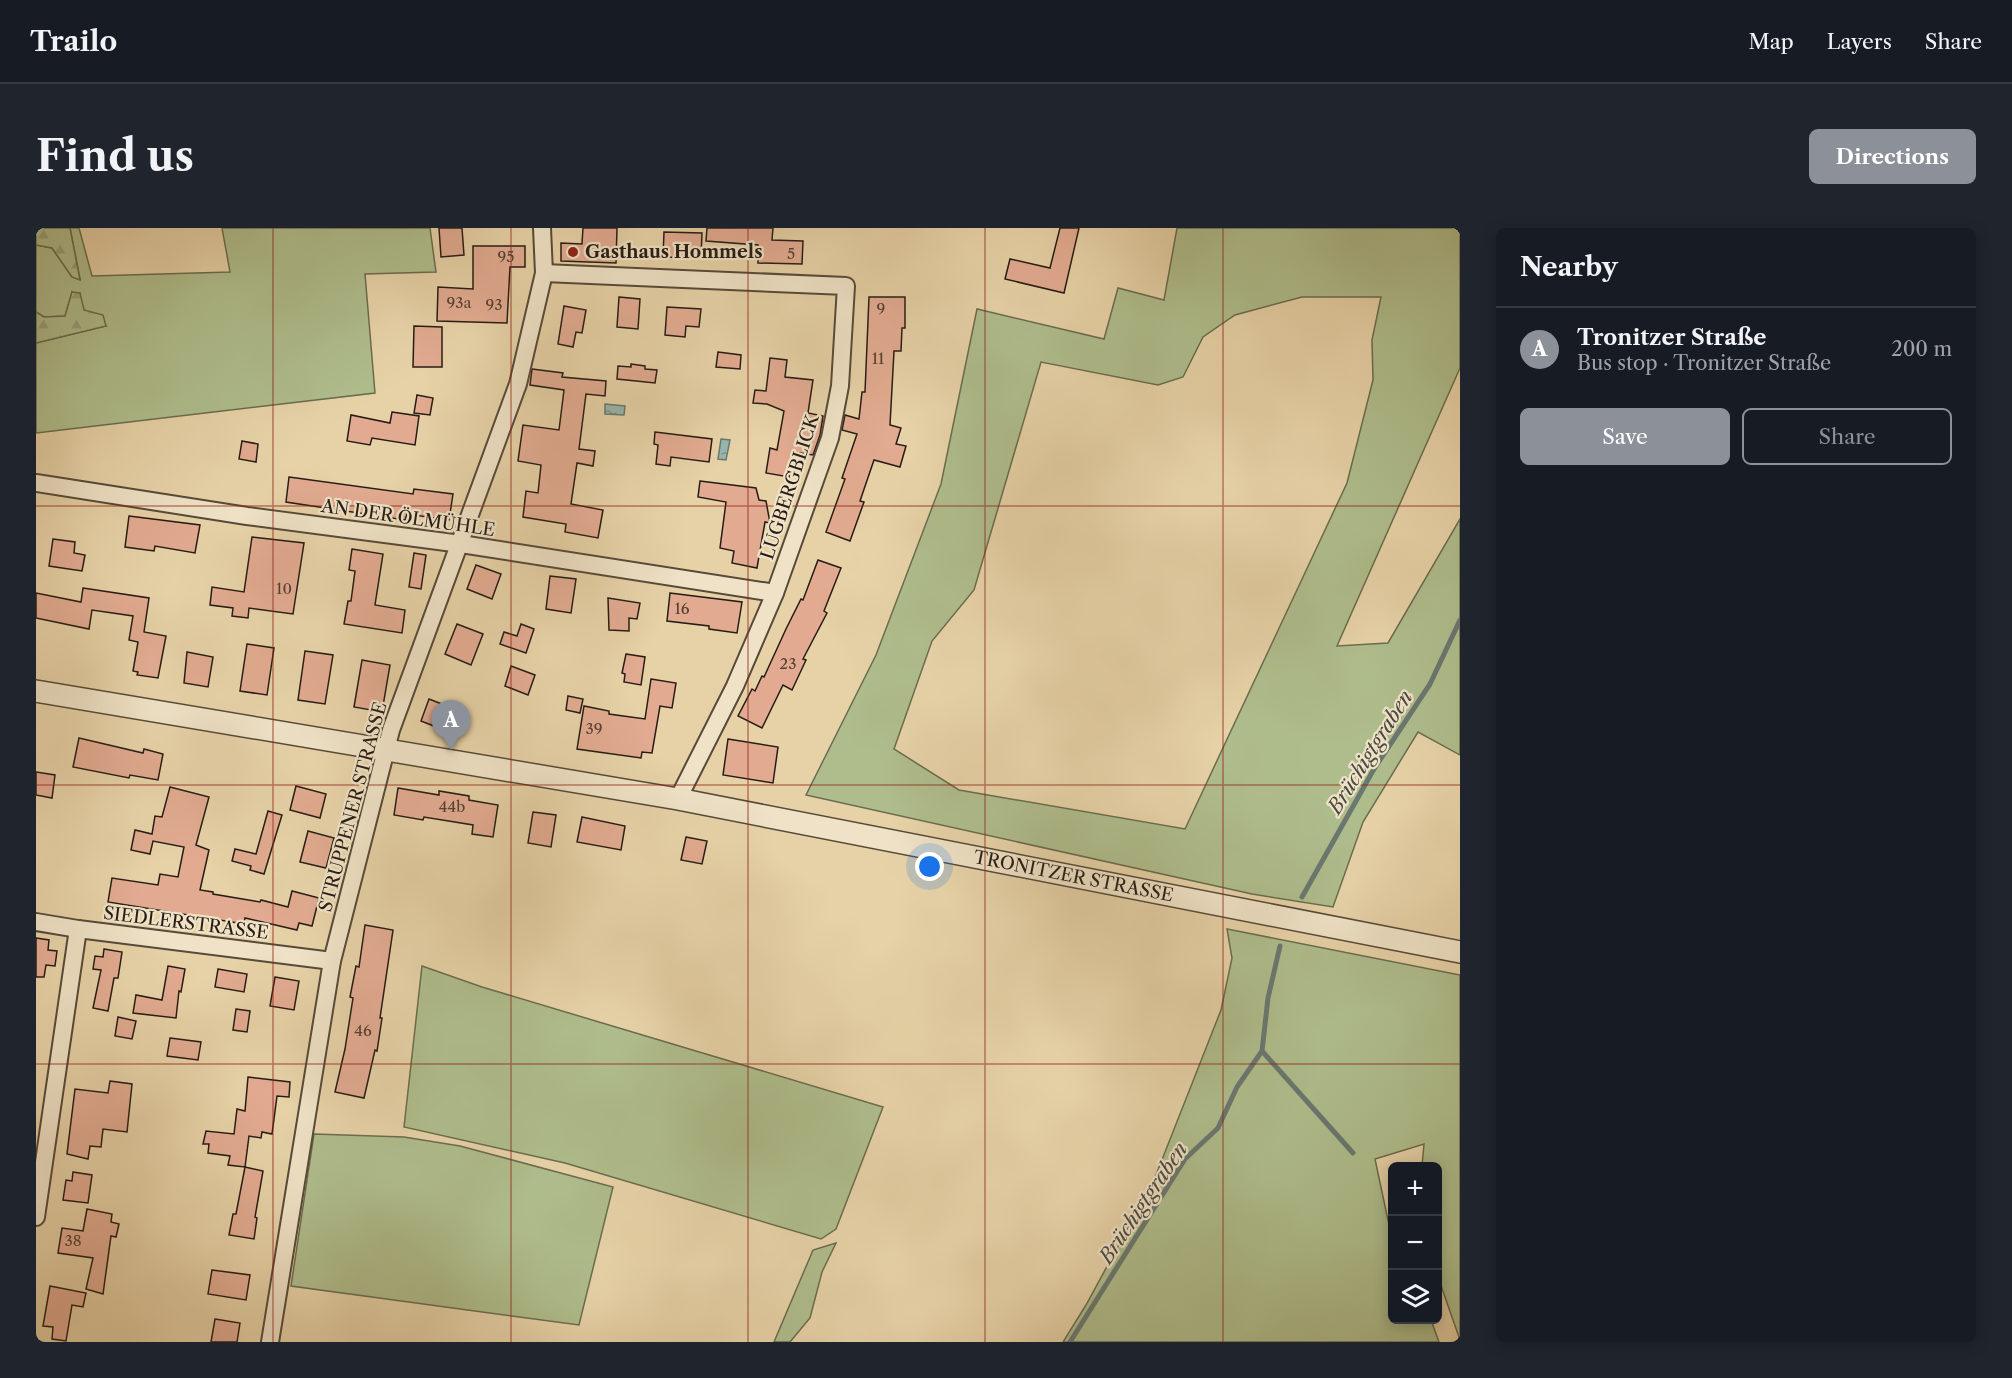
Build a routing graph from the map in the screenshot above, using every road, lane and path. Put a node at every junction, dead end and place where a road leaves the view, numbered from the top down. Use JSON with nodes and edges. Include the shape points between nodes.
{"nodes":[{"id":1,"x":542,"y":228,"type":"edge"},
{"id":2,"x":544,"y":273,"type":"junction"},
{"id":3,"x":36,"y":483,"type":"edge"},
{"id":4,"x":461,"y":544,"type":"junction"},
{"id":5,"x":775,"y":593,"type":"junction"},
{"id":6,"x":36,"y":691,"type":"edge"},
{"id":7,"x":386,"y":749,"type":"junction"},
{"id":8,"x":678,"y":799,"type":"junction"},
{"id":9,"x":36,"y":922,"type":"edge"},
{"id":10,"x":78,"y":929,"type":"junction"},
{"id":11,"x":1460,"y":952,"type":"edge"},
{"id":12,"x":332,"y":961,"type":"junction"},
{"id":13,"x":36,"y":1217,"type":"edge"},
{"id":14,"x":270,"y":1342,"type":"edge"}],
"edges":[{"from":1,"to":2,"type":"street","name":"STRUPPENER STRASSE"},
{"from":2,"to":4,"type":"street","name":"STRUPPENER STRASSE","via":[[518,384]]},
{"from":2,"to":5,"type":"street","name":"LUGBERGBLICK","via":[[846,286],[840,386],[830,438]]},
{"from":3,"to":4,"type":"street","name":"AN DER ÖLMÜHLE"},
{"from":4,"to":5,"type":"street","name":"AN DER ÖLMÜHLE"},
{"from":4,"to":7,"type":"street","name":"STRUPPENER STRASSE"},
{"from":5,"to":8,"type":"street","name":"LUGBERGBLICK","via":[[735,686]]},
{"from":6,"to":7,"type":"street","name":"TRONITZER STRASSE"},
{"from":7,"to":8,"type":"street","name":"TRONITZER STRASSE"},
{"from":7,"to":12,"type":"street","name":"STRUPPENER STRASSE"},
{"from":8,"to":11,"type":"street","name":"TRONITZER STRASSE"},
{"from":9,"to":10,"type":"street","name":"SIEDLERSTRASSE"},
{"from":10,"to":12,"type":"street","name":"SIEDLERSTRASSE"},
{"from":10,"to":13,"type":"street"},
{"from":12,"to":14,"type":"street","name":"STRUPPENER STRASSE"}]}
